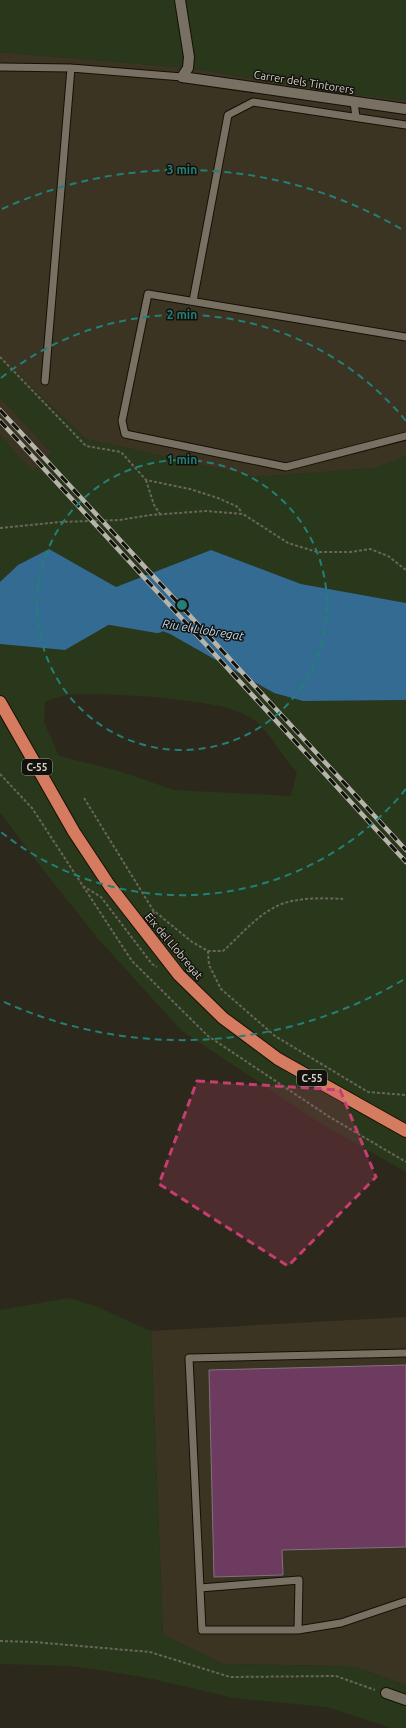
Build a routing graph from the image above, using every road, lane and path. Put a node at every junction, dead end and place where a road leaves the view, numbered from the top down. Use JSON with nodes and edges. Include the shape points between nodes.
{"nodes":[{"id":1,"x":180,"y":0,"type":"edge"},
{"id":2,"x":0,"y":67,"type":"edge"},
{"id":3,"x":71,"y":68,"type":"junction"},
{"id":4,"x":182,"y":77,"type":"junction"},
{"id":5,"x":354,"y":102,"type":"junction"},
{"id":6,"x":406,"y":109,"type":"edge"},
{"id":7,"x":356,"y":117,"type":"junction"},
{"id":8,"x":406,"y":125,"type":"edge"},
{"id":9,"x":193,"y":301,"type":"junction"},
{"id":10,"x":406,"y":337,"type":"edge"},
{"id":11,"x":0,"y":357,"type":"edge"},
{"id":12,"x":45,"y":381,"type":"dead end"},
{"id":13,"x":406,"y":436,"type":"edge"},
{"id":14,"x":146,"y":480,"type":"junction"},
{"id":15,"x":161,"y":514,"type":"junction"},
{"id":16,"x":243,"y":514,"type":"junction"},
{"id":17,"x":0,"y":528,"type":"edge"},
{"id":18,"x":406,"y":570,"type":"edge"},
{"id":19,"x":0,"y":702,"type":"edge"},
{"id":20,"x":84,"y":798,"type":"dead end"},
{"id":21,"x":344,"y":899,"type":"dead end"},
{"id":22,"x":208,"y":951,"type":"junction"},
{"id":23,"x":406,"y":1095,"type":"edge"},
{"id":24,"x":406,"y":1131,"type":"edge"},
{"id":25,"x":406,"y":1353,"type":"edge"},
{"id":26,"x":200,"y":1588,"type":"junction"},
{"id":27,"x":406,"y":1601,"type":"edge"},
{"id":28,"x":298,"y":1630,"type":"junction"},
{"id":29,"x":0,"y":1641,"type":"edge"},
{"id":30,"x":386,"y":1694,"type":"joint"},
{"id":31,"x":406,"y":1700,"type":"edge"}],
"edges":[{"from":1,"to":4,"type":"street","via":[[189,57],[188,68]]},
{"from":2,"to":3,"type":"lane"},
{"from":3,"to":4,"type":"lane"},
{"from":3,"to":12,"type":"lane"},
{"from":4,"to":5,"type":"street","name":"Carrer dels Tintorers"},
{"from":5,"to":6,"type":"street","name":"Carrer dels Tintorers"},
{"from":5,"to":7,"type":"lane"},
{"from":7,"to":8,"type":"lane"},
{"from":7,"to":9,"type":"lane","via":[[253,102],[228,115]]},
{"from":9,"to":10,"type":"lane"},
{"from":9,"to":13,"type":"lane","via":[[148,294],[122,421],[125,434],[286,467]]},
{"from":11,"to":14,"type":"path","via":[[86,446],[121,452]]},
{"from":14,"to":15,"type":"path","via":[[154,505]]},
{"from":14,"to":16,"type":"path","via":[[218,498],[238,507]]},
{"from":15,"to":16,"type":"path","via":[[206,511]]},
{"from":15,"to":17,"type":"path","via":[[119,520],[59,522]]},
{"from":16,"to":18,"type":"path","via":[[288,543],[317,552],[370,549],[388,556]]},
{"from":19,"to":24,"type":"highway","name":"Eix del Llobregat","number":"C-55","via":[[74,832],[109,885],[178,975],[223,1018],[278,1059]]},
{"from":20,"to":22,"type":"path","via":[[153,910],[192,942]]},
{"from":21,"to":22,"type":"path","via":[[320,897],[278,906],[256,920],[223,951]]},
{"from":22,"to":23,"type":"path","via":[[209,965],[221,989],[275,1036],[368,1092]]},
{"from":25,"to":26,"type":"lane","via":[[189,1358]]},
{"from":26,"to":28,"type":"lane","via":[[202,1630]]},
{"from":26,"to":28,"type":"lane","via":[[299,1580]]},
{"from":27,"to":28,"type":"lane","via":[[341,1623]]},
{"from":29,"to":30,"type":"path","via":[[150,1652],[230,1677],[336,1676]]},
{"from":30,"to":31,"type":"street"}]}
